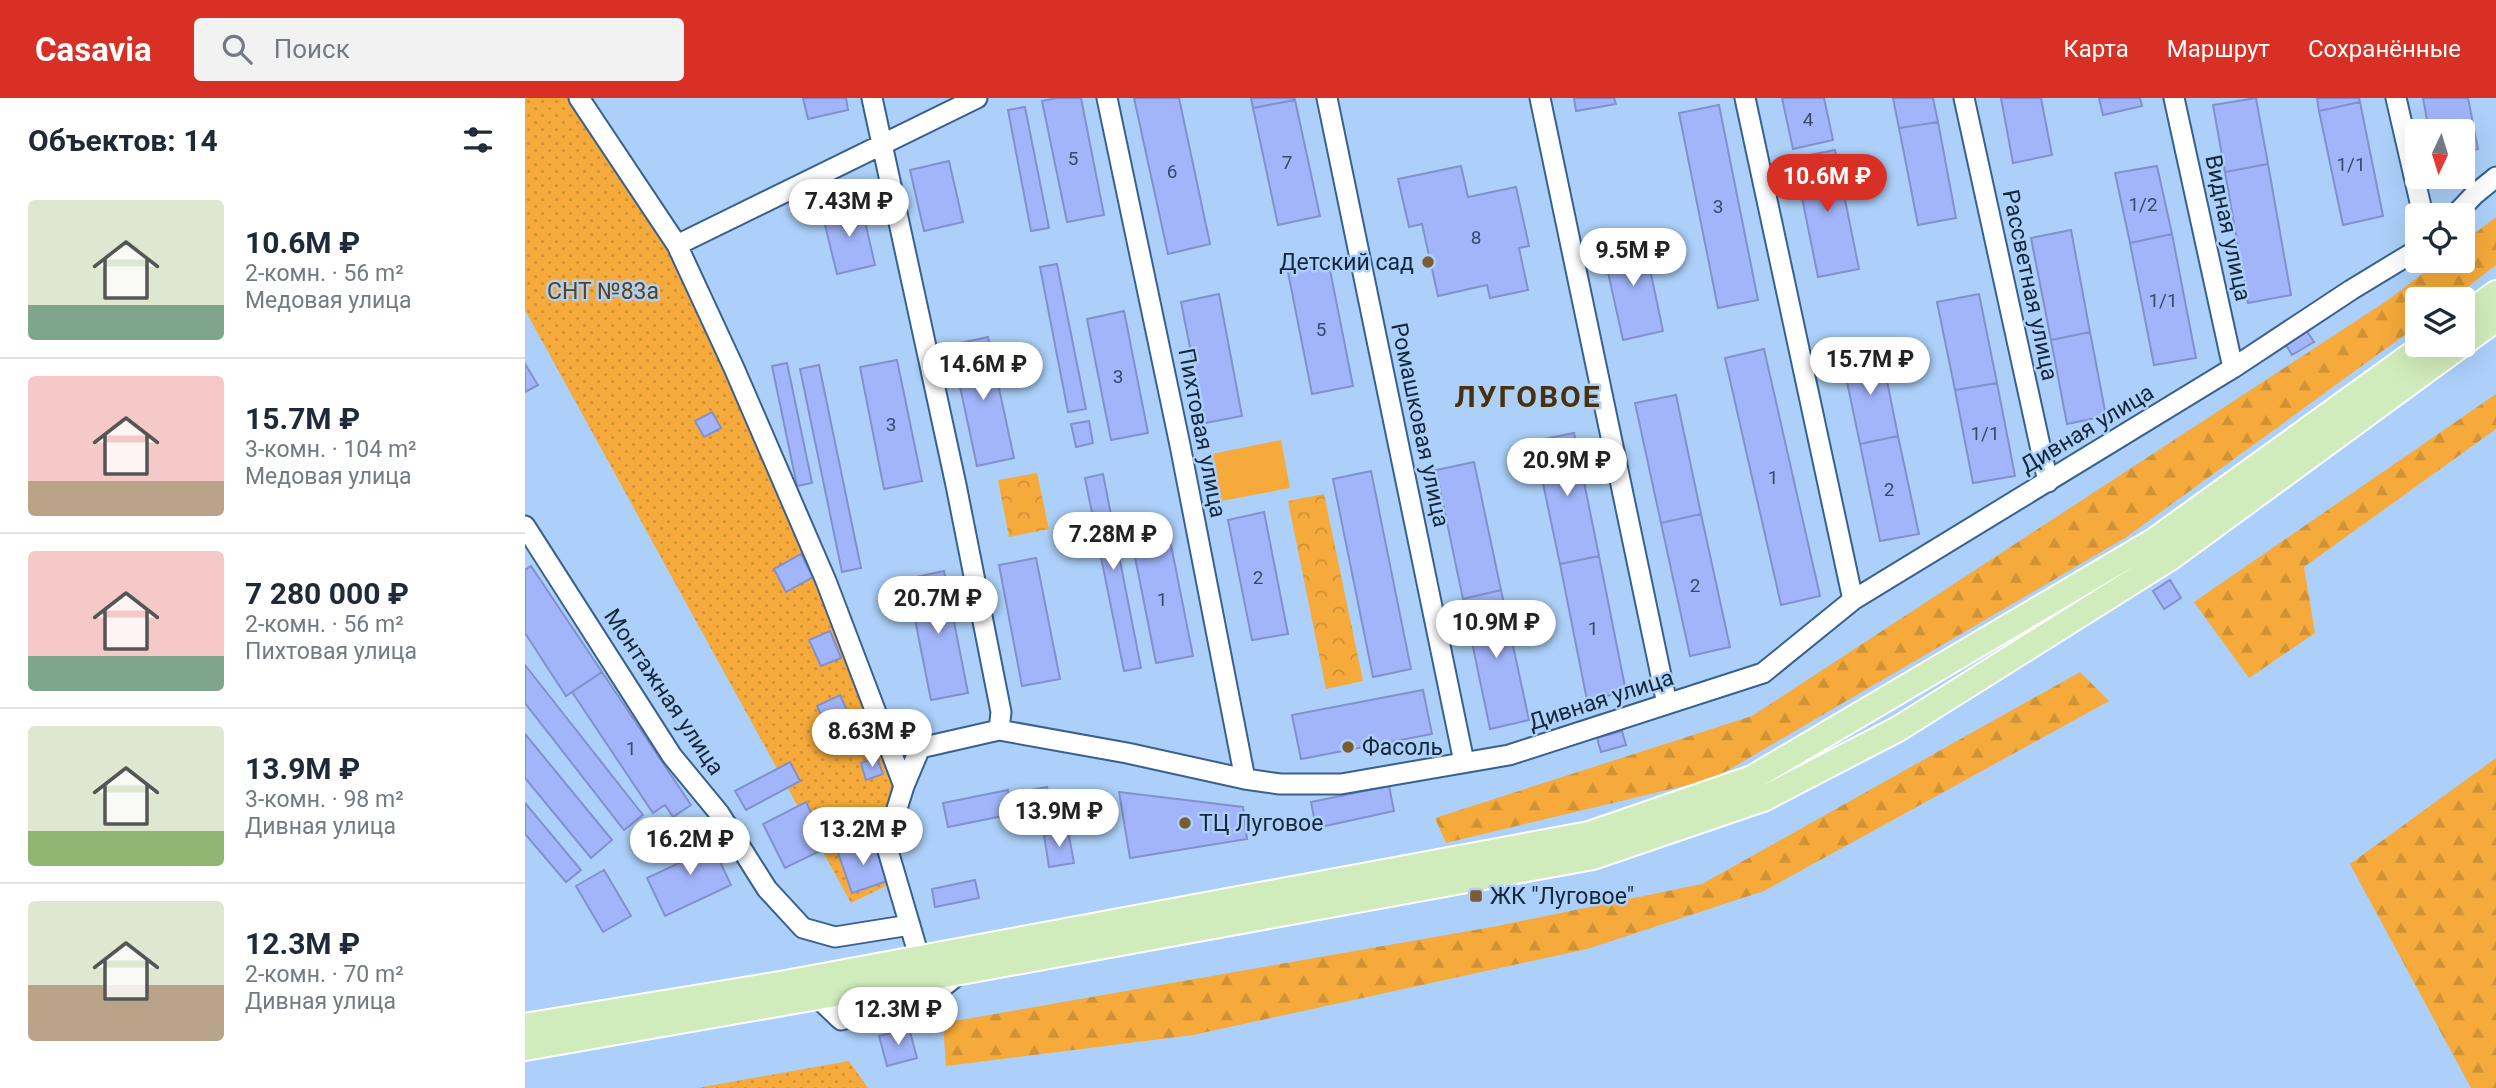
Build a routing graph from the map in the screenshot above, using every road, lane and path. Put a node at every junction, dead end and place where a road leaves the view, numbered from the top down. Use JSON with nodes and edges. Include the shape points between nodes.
{"nodes":[{"id":1,"x":579,"y":98,"type":"edge"},
{"id":2,"x":872,"y":98,"type":"edge"},
{"id":3,"x":977,"y":98,"type":"edge"},
{"id":4,"x":1107,"y":98,"type":"edge"},
{"id":5,"x":1327,"y":98,"type":"edge"},
{"id":6,"x":1540,"y":98,"type":"edge"},
{"id":7,"x":1745,"y":98,"type":"edge"},
{"id":8,"x":1964,"y":98,"type":"edge"},
{"id":9,"x":2174,"y":98,"type":"edge"},
{"id":10,"x":2396,"y":98,"type":"edge"},
{"id":11,"x":881,"y":145,"type":"junction"},
{"id":12,"x":2496,"y":177,"type":"edge"},
{"id":13,"x":2420,"y":203,"type":"edge"},
{"id":14,"x":2466,"y":203,"type":"edge"},
{"id":15,"x":677,"y":245,"type":"junction"},
{"id":16,"x":2405,"y":257,"type":"edge"},
{"id":17,"x":2496,"y":293,"type":"edge"},
{"id":18,"x":2475,"y":308,"type":"edge"},
{"id":19,"x":2496,"y":319,"type":"edge"},
{"id":20,"x":2475,"y":334,"type":"edge"},
{"id":21,"x":2408,"y":357,"type":"edge"},
{"id":22,"x":2443,"y":357,"type":"edge"},
{"id":23,"x":2233,"y":368,"type":"junction"},
{"id":24,"x":2048,"y":482,"type":"junction"},
{"id":25,"x":525,"y":526,"type":"edge"},
{"id":26,"x":1853,"y":600,"type":"junction"},
{"id":27,"x":1667,"y":704,"type":"junction"},
{"id":28,"x":999,"y":730,"type":"junction"},
{"id":29,"x":1464,"y":762,"type":"junction"},
{"id":30,"x":1245,"y":779,"type":"junction"},
{"id":31,"x":904,"y":786,"type":"junction"},
{"id":32,"x":910,"y":925,"type":"junction"},
{"id":33,"x":926,"y":976,"type":"junction"},
{"id":34,"x":939,"y":1015,"type":"dead end"},
{"id":35,"x":525,"y":1026,"type":"edge"},
{"id":36,"x":525,"y":1048,"type":"edge"}],
"edges":[{"from":1,"to":15,"type":"street"},
{"from":2,"to":11,"type":"street"},
{"from":3,"to":11,"type":"street"},
{"from":4,"to":30,"type":"street","name":"Пихтовая улица"},
{"from":5,"to":29,"type":"street","name":"Ромашковая улица"},
{"from":6,"to":27,"type":"street"},
{"from":7,"to":26,"type":"street"},
{"from":8,"to":24,"type":"street","name":"Рассветная улица"},
{"from":9,"to":23,"type":"street","name":"Видная улица"},
{"from":10,"to":13,"type":"street"},
{"from":11,"to":15,"type":"street"},
{"from":11,"to":28,"type":"street","via":[[972,565],[1001,712]]},
{"from":12,"to":14,"type":"street"},
{"from":15,"to":31,"type":"street","via":[[826,581]]},
{"from":16,"to":23,"type":"street","name":"Дивная улица"},
{"from":17,"to":18,"type":"main road"},
{"from":19,"to":20,"type":"main road"},
{"from":21,"to":33,"type":"main road","via":[[2155,540],[1752,778],[1588,834]]},
{"from":22,"to":33,"type":"main road","via":[[2170,558],[1898,729],[1763,799],[1593,857]]},
{"from":23,"to":24,"type":"street","name":"Дивная улица"},
{"from":24,"to":26,"type":"street","name":"Дивная улица"},
{"from":25,"to":32,"type":"street","name":"Монтажная улица","via":[[672,756],[719,813],[767,888],[803,928],[835,937]]},
{"from":26,"to":27,"type":"street","name":"Дивная улица","via":[[1763,673]]},
{"from":27,"to":29,"type":"street","name":"Дивная улица","via":[[1509,755]]},
{"from":28,"to":30,"type":"street","name":"Дивная улица"},
{"from":28,"to":31,"type":"street","name":"Дивная улица","via":[[920,748]]},
{"from":29,"to":30,"type":"street","name":"Дивная улица","via":[[1341,784]]},
{"from":31,"to":32,"type":"street","name":"Дивная улица","via":[[886,844]]},
{"from":32,"to":33,"type":"street","name":"Дивная улица"},
{"from":33,"to":34,"type":"street","name":"Дивная улица"},
{"from":33,"to":35,"type":"main road","via":[[780,984]]},
{"from":33,"to":36,"type":"main road"}]}
